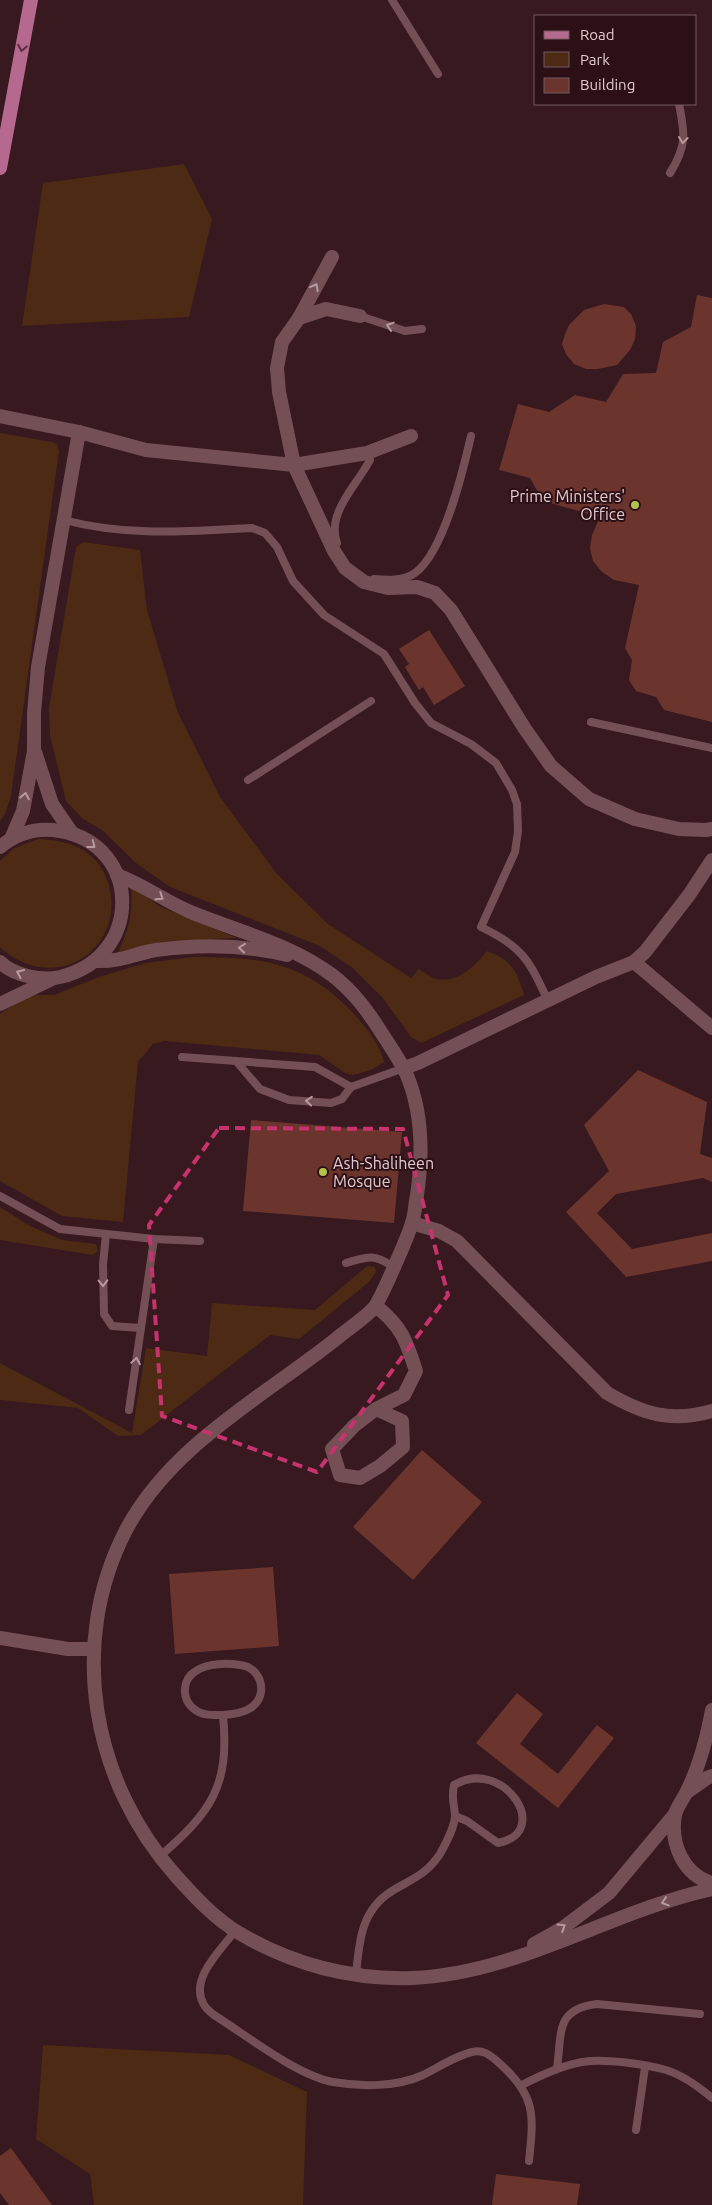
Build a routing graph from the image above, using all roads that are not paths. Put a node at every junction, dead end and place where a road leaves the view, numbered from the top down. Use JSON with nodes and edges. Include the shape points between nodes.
{"nodes":[{"id":1,"x":31,"y":0,"type":"edge"},
{"id":2,"x":392,"y":0,"type":"edge"},
{"id":3,"x":438,"y":74,"type":"dead end"},
{"id":4,"x":680,"y":105,"type":"edge"},
{"id":5,"x":1,"y":160,"type":"edge"},
{"id":6,"x":670,"y":173,"type":"dead end"},
{"id":7,"x":332,"y":257,"type":"dead end"},
{"id":8,"x":360,"y":316,"type":"joint"},
{"id":9,"x":299,"y":318,"type":"junction"},
{"id":10,"x":422,"y":329,"type":"dead end"},
{"id":11,"x":0,"y":416,"type":"edge"},
{"id":12,"x":79,"y":432,"type":"junction"},
{"id":13,"x":411,"y":436,"type":"dead end"},
{"id":14,"x":471,"y":436,"type":"dead end"},
{"id":15,"x":367,"y":453,"type":"junction"},
{"id":16,"x":294,"y":465,"type":"junction"},
{"id":17,"x":64,"y":520,"type":"junction"},
{"id":18,"x":371,"y":701,"type":"dead end"},
{"id":19,"x":591,"y":722,"type":"dead end"},
{"id":20,"x":712,"y":748,"type":"edge"},
{"id":21,"x":34,"y":752,"type":"junction"},
{"id":22,"x":248,"y":780,"type":"dead end"},
{"id":23,"x":712,"y":828,"type":"edge"},
{"id":24,"x":72,"y":833,"type":"junction"},
{"id":25,"x":5,"y":843,"type":"edge"},
{"id":26,"x":712,"y":860,"type":"edge"},
{"id":27,"x":117,"y":875,"type":"junction"},
{"id":28,"x":307,"y":960,"type":"junction"},
{"id":29,"x":96,"y":961,"type":"junction"},
{"id":30,"x":0,"y":962,"type":"edge"},
{"id":31,"x":634,"y":962,"type":"junction"},
{"id":32,"x":53,"y":979,"type":"junction"},
{"id":33,"x":548,"y":1001,"type":"junction"},
{"id":34,"x":0,"y":1004,"type":"edge"},
{"id":35,"x":712,"y":1028,"type":"edge"},
{"id":36,"x":182,"y":1057,"type":"dead end"},
{"id":37,"x":236,"y":1061,"type":"junction"},
{"id":38,"x":404,"y":1068,"type":"junction"},
{"id":39,"x":351,"y":1088,"type":"junction"},
{"id":40,"x":0,"y":1196,"type":"edge"},
{"id":41,"x":412,"y":1223,"type":"junction"},
{"id":42,"x":106,"y":1234,"type":"junction"},
{"id":43,"x":154,"y":1239,"type":"junction"},
{"id":44,"x":200,"y":1241,"type":"dead end"},
{"id":45,"x":346,"y":1263,"type":"dead end"},
{"id":46,"x":393,"y":1266,"type":"junction"},
{"id":47,"x":376,"y":1306,"type":"junction"},
{"id":48,"x":141,"y":1328,"type":"junction"},
{"id":49,"x":376,"y":1409,"type":"junction"},
{"id":50,"x":129,"y":1410,"type":"dead end"},
{"id":51,"x":712,"y":1411,"type":"edge"},
{"id":52,"x":0,"y":1638,"type":"edge"},
{"id":53,"x":93,"y":1649,"type":"junction"},
{"id":54,"x":712,"y":1710,"type":"edge"},
{"id":55,"x":223,"y":1715,"type":"junction"},
{"id":56,"x":712,"y":1776,"type":"edge"},
{"id":57,"x":687,"y":1792,"type":"junction"},
{"id":58,"x":675,"y":1814,"type":"junction"},
{"id":59,"x":455,"y":1816,"type":"junction"},
{"id":60,"x":159,"y":1857,"type":"junction"},
{"id":61,"x":712,"y":1883,"type":"edge"},
{"id":62,"x":712,"y":1889,"type":"edge"},
{"id":63,"x":234,"y":1931,"type":"junction"},
{"id":64,"x":505,"y":1960,"type":"junction"},
{"id":65,"x":356,"y":1975,"type":"junction"},
{"id":66,"x":700,"y":2014,"type":"dead end"},
{"id":67,"x":645,"y":2066,"type":"junction"},
{"id":68,"x":557,"y":2068,"type":"junction"},
{"id":69,"x":522,"y":2085,"type":"junction"},
{"id":70,"x":712,"y":2098,"type":"edge"},
{"id":71,"x":636,"y":2130,"type":"dead end"},
{"id":72,"x":529,"y":2161,"type":"dead end"}],
"edges":[{"from":1,"to":5,"type":"main road","one_way":true},
{"from":2,"to":3,"type":"lane"},
{"from":4,"to":6,"type":"lane","one_way":true,"via":[[684,129],[681,155]]},
{"from":9,"to":7,"type":"street","one_way":true},
{"from":8,"to":9,"type":"street","via":[[326,309]]},
{"from":10,"to":8,"type":"lane","one_way":true,"via":[[406,331]]},
{"from":9,"to":16,"type":"street","via":[[282,342],[277,368]]},
{"from":11,"to":12,"type":"street"},
{"from":12,"to":16,"type":"street","via":[[146,450]]},
{"from":12,"to":17,"type":"street"},
{"from":13,"to":15,"type":"street"},
{"from":14,"to":15,"type":"lane","via":[[462,473],[428,561],[414,574],[393,580],[374,579],[361,574],[342,556],[334,536],[338,511],[370,460]]},
{"from":15,"to":16,"type":"street"},
{"from":16,"to":23,"type":"street","via":[[334,552],[345,568],[364,582],[388,588],[417,587],[435,593],[451,610],[551,766],[589,800],[635,819],[680,829]]},
{"from":17,"to":21,"type":"street","via":[[38,667]]},
{"from":17,"to":33,"type":"lane","via":[[139,533],[252,528],[265,532],[277,547],[293,581],[308,599],[324,615],[384,654],[414,703],[431,723],[496,763],[517,804],[518,831],[515,852],[481,927],[516,946],[530,963]]},
{"from":18,"to":22,"type":"lane"},
{"from":19,"to":20,"type":"lane"},
{"from":21,"to":24,"type":"street","via":[[52,804]]},
{"from":25,"to":21,"type":"street","one_way":true,"via":[[22,811]]},
{"from":24,"to":25,"type":"street","via":[[51,829],[30,831]]},
{"from":24,"to":27,"type":"street","one_way":true,"via":[[90,842],[106,856]]},
{"from":26,"to":31,"type":"street","via":[[690,895]]},
{"from":27,"to":28,"type":"street","one_way":true,"via":[[136,882],[168,903],[271,941]]},
{"from":27,"to":29,"type":"street","via":[[122,898],[121,921],[112,943]]},
{"from":28,"to":29,"type":"street","one_way":true,"via":[[264,950],[224,946],[155,950],[114,962]]},
{"from":28,"to":38,"type":"street","via":[[332,975],[363,1003]]},
{"from":29,"to":32,"type":"street","via":[[76,973]]},
{"from":32,"to":30,"type":"street","one_way":true,"via":[[26,976]]},
{"from":31,"to":33,"type":"street"},
{"from":31,"to":35,"type":"street"},
{"from":32,"to":34,"type":"street"},
{"from":33,"to":38,"type":"street"},
{"from":36,"to":37,"type":"lane"},
{"from":37,"to":39,"type":"lane","via":[[315,1067]]},
{"from":39,"to":37,"type":"lane","one_way":true,"via":[[342,1099],[331,1104],[290,1100],[260,1089]]},
{"from":38,"to":39,"type":"lane"},
{"from":38,"to":41,"type":"street","via":[[412,1088],[420,1133],[420,1174]]},
{"from":40,"to":42,"type":"lane","via":[[60,1229]]},
{"from":41,"to":46,"type":"street"},
{"from":41,"to":51,"type":"street","via":[[439,1231],[457,1241],[607,1393],[633,1408],[657,1415],[676,1417]]},
{"from":42,"to":43,"type":"lane"},
{"from":42,"to":48,"type":"lane","one_way":true,"via":[[104,1314],[112,1326]]},
{"from":43,"to":44,"type":"lane"},
{"from":43,"to":48,"type":"lane"},
{"from":45,"to":46,"type":"lane","via":[[370,1256]]},
{"from":46,"to":47,"type":"street"},
{"from":47,"to":49,"type":"street","via":[[395,1321],[408,1343],[416,1370],[404,1396]]},
{"from":47,"to":53,"type":"street","via":[[229,1418],[146,1495],[125,1532],[109,1571]]},
{"from":50,"to":48,"type":"lane","one_way":true},
{"from":49,"to":49,"type":"street","via":[[355,1424],[332,1449],[340,1475],[360,1478],[403,1446],[402,1421]]},
{"from":52,"to":53,"type":"street","via":[[68,1649]]},
{"from":53,"to":60,"type":"street","via":[[97,1714],[103,1742],[117,1782],[142,1832]]},
{"from":54,"to":57,"type":"street"},
{"from":55,"to":55,"type":"lane","via":[[206,1715],[194,1710],[184,1690],[186,1680],[207,1666],[245,1665],[256,1671],[261,1682],[260,1698],[252,1707],[239,1713]]},
{"from":55,"to":60,"type":"lane","via":[[226,1742],[214,1798],[199,1821]]},
{"from":56,"to":57,"type":"street"},
{"from":57,"to":58,"type":"street"},
{"from":58,"to":61,"type":"street","via":[[673,1834],[678,1853],[690,1870]]},
{"from":64,"to":58,"type":"street","one_way":true,"via":[[564,1927],[609,1893]]},
{"from":59,"to":59,"type":"lane","via":[[451,1798],[454,1785],[466,1778],[479,1776],[493,1780],[515,1797],[523,1824],[517,1835],[498,1843]]},
{"from":59,"to":65,"type":"lane","via":[[451,1832],[427,1871],[392,1890],[366,1918],[359,1941]]},
{"from":60,"to":63,"type":"street","via":[[192,1894]]},
{"from":62,"to":64,"type":"street","one_way":true,"via":[[634,1912],[574,1937]]},
{"from":63,"to":65,"type":"street","via":[[288,1958]]},
{"from":63,"to":69,"type":"lane","via":[[203,1974],[199,1989],[203,2004],[214,2015],[304,2072],[332,2081],[363,2085],[394,2083],[421,2076],[472,2052],[488,2053]]},
{"from":64,"to":65,"type":"street","via":[[472,1971],[439,1976],[383,1978]]},
{"from":66,"to":68,"type":"lane","via":[[597,2004],[581,2006],[568,2013]]},
{"from":67,"to":68,"type":"lane","via":[[584,2061]]},
{"from":67,"to":70,"type":"lane","via":[[667,2070]]},
{"from":67,"to":71,"type":"lane"},
{"from":68,"to":69,"type":"lane"},
{"from":69,"to":72,"type":"lane","via":[[533,2117]]}]}
